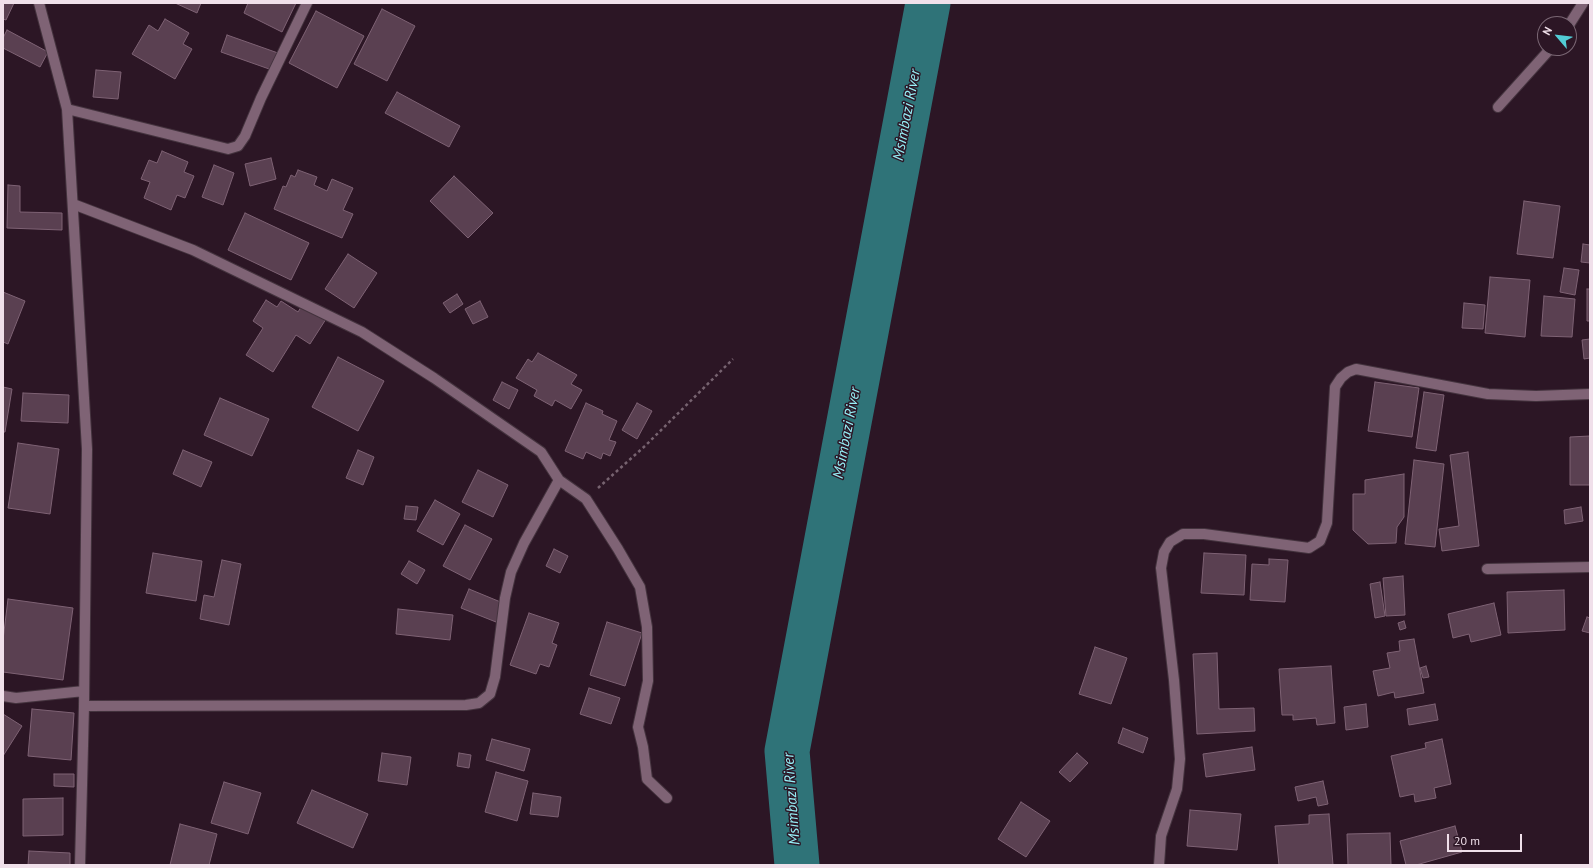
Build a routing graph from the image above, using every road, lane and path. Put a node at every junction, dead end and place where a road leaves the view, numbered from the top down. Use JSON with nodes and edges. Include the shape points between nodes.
{"nodes":[{"id":1,"x":39,"y":3,"type":"edge"},
{"id":2,"x":307,"y":3,"type":"edge"},
{"id":3,"x":1583,"y":3,"type":"edge"},
{"id":4,"x":1575,"y":16,"type":"edge"},
{"id":5,"x":1544,"y":56,"type":"edge"},
{"id":6,"x":1498,"y":107,"type":"dead end"},
{"id":7,"x":67,"y":109,"type":"junction"},
{"id":8,"x":73,"y":204,"type":"junction"},
{"id":9,"x":733,"y":359,"type":"dead end"},
{"id":10,"x":1590,"y":394,"type":"edge"},
{"id":11,"x":559,"y":480,"type":"junction"},
{"id":12,"x":586,"y":499,"type":"junction"},
{"id":13,"x":1590,"y":567,"type":"edge"},
{"id":14,"x":1487,"y":569,"type":"dead end"},
{"id":15,"x":84,"y":691,"type":"junction"},
{"id":16,"x":3,"y":696,"type":"edge"},
{"id":17,"x":84,"y":706,"type":"junction"},
{"id":18,"x":667,"y":798,"type":"dead end"},
{"id":19,"x":80,"y":865,"type":"edge"},
{"id":20,"x":1159,"y":865,"type":"edge"}],
"edges":[{"from":1,"to":7,"type":"street"},
{"from":2,"to":7,"type":"street","via":[[238,146],[228,149]]},
{"from":3,"to":4,"type":"street"},
{"from":5,"to":6,"type":"street"},
{"from":7,"to":8,"type":"street"},
{"from":8,"to":11,"type":"street","via":[[193,250],[362,332],[541,452]]},
{"from":8,"to":15,"type":"street","via":[[87,450]]},
{"from":9,"to":12,"type":"path","via":[[645,446]]},
{"from":10,"to":20,"type":"street","via":[[1488,394],[1356,369],[1348,372],[1335,387],[1327,523],[1320,541],[1309,548],[1204,534],[1183,534],[1170,542],[1164,552],[1161,568],[1180,759],[1177,789],[1161,836]]},
{"from":11,"to":12,"type":"street"},
{"from":11,"to":17,"type":"street","via":[[511,572],[505,598],[495,677],[490,694],[479,704]]},
{"from":12,"to":18,"type":"street","via":[[640,586],[647,627],[648,681],[638,727],[647,779]]},
{"from":13,"to":14,"type":"street"},
{"from":15,"to":16,"type":"street","via":[[16,698]]},
{"from":15,"to":17,"type":"street"},
{"from":17,"to":19,"type":"street"}]}
